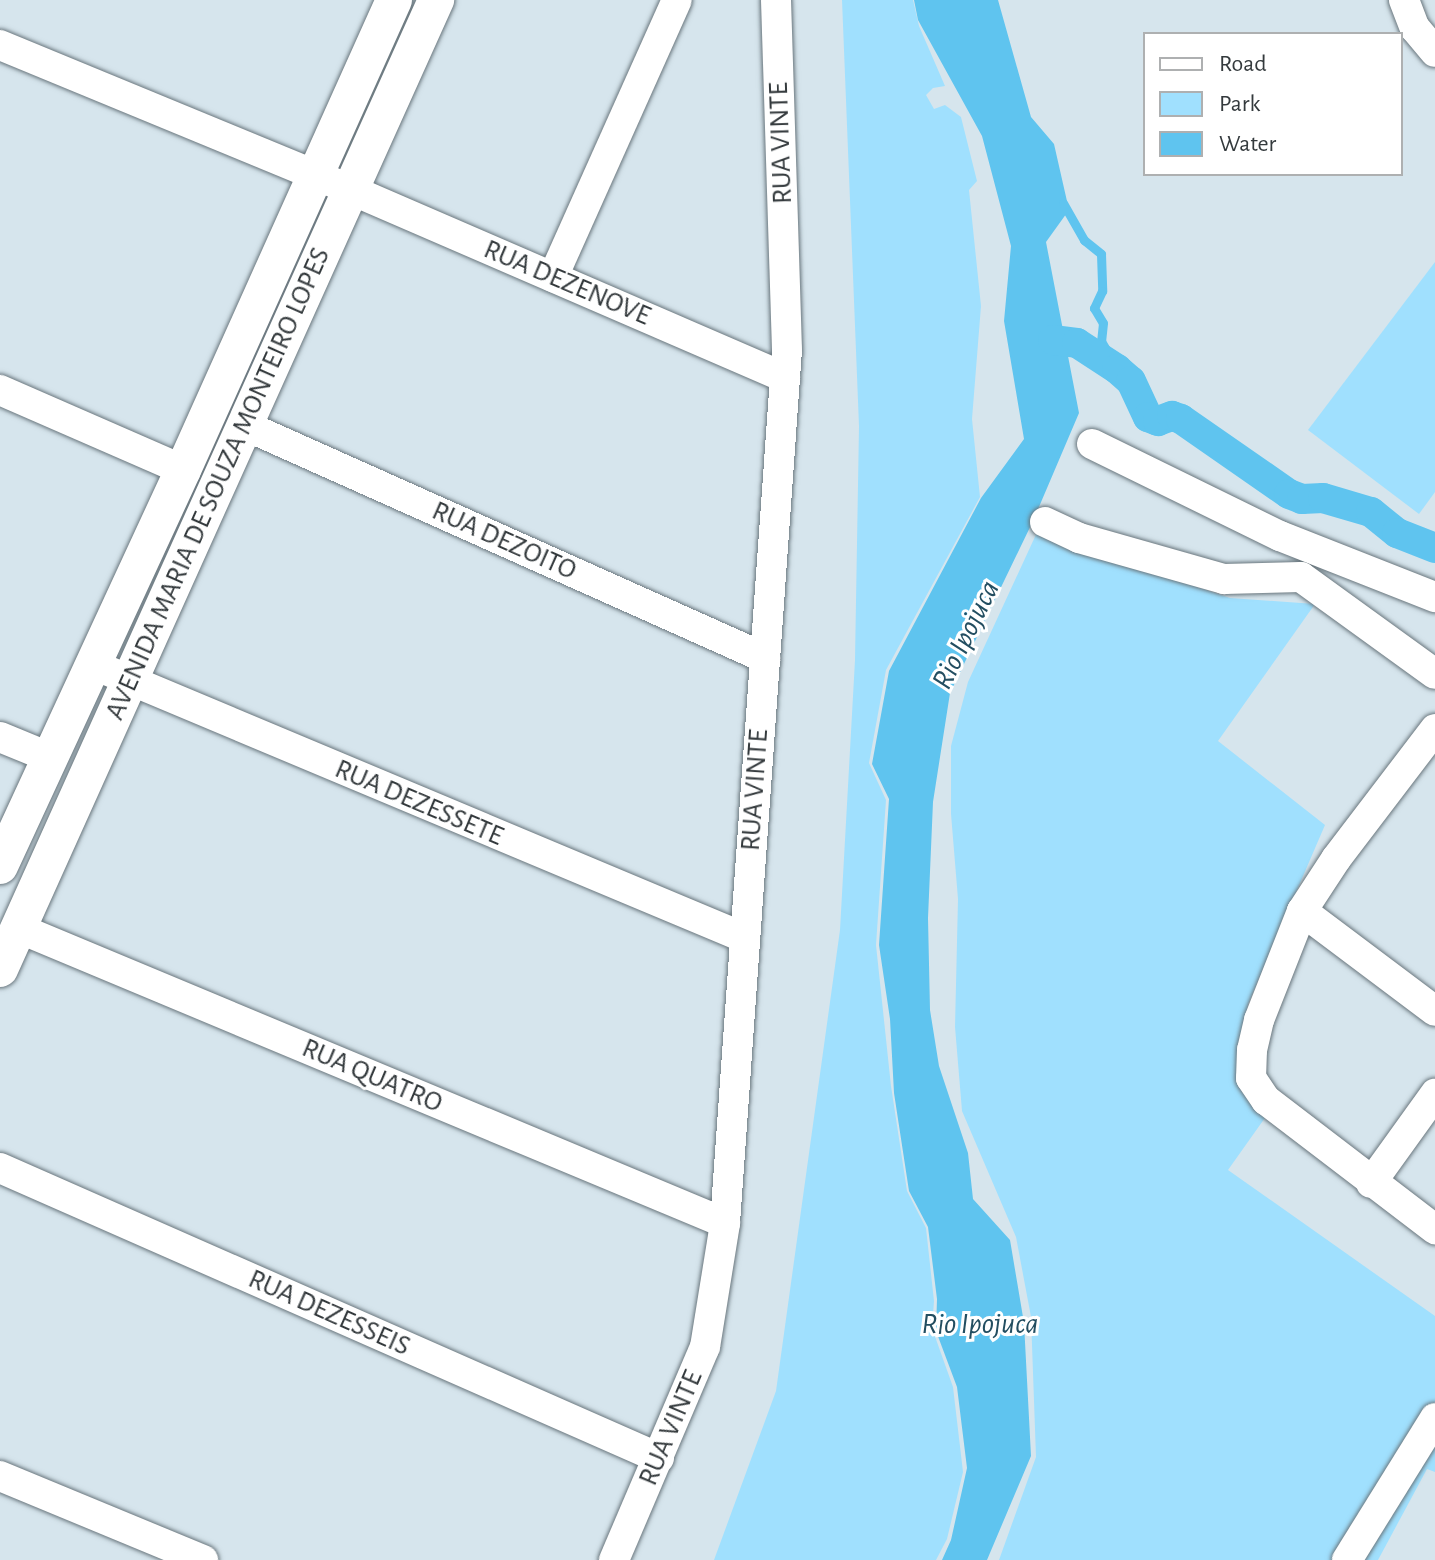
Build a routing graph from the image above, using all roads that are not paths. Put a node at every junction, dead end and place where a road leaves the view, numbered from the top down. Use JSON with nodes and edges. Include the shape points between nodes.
{"nodes":[{"id":1,"x":394,"y":0,"type":"edge"},
{"id":2,"x":436,"y":0,"type":"edge"},
{"id":3,"x":677,"y":0,"type":"edge"},
{"id":4,"x":776,"y":0,"type":"edge"},
{"id":5,"x":1404,"y":1,"type":"edge"},
{"id":6,"x":0,"y":45,"type":"edge"},
{"id":7,"x":1435,"y":52,"type":"edge"},
{"id":8,"x":314,"y":175,"type":"junction"},
{"id":9,"x":349,"y":189,"type":"junction"},
{"id":10,"x":553,"y":277,"type":"junction"},
{"id":11,"x":785,"y":378,"type":"junction"},
{"id":12,"x":0,"y":390,"type":"edge"},
{"id":13,"x":244,"y":425,"type":"junction"},
{"id":14,"x":1092,"y":444,"type":"dead end"},
{"id":15,"x":183,"y":470,"type":"junction"},
{"id":16,"x":1045,"y":522,"type":"dead end"},
{"id":17,"x":1435,"y":597,"type":"edge"},
{"id":18,"x":765,"y":658,"type":"junction"},
{"id":19,"x":94,"y":665,"type":"junction"},
{"id":20,"x":1435,"y":674,"type":"edge"},
{"id":21,"x":131,"y":680,"type":"junction"},
{"id":22,"x":1435,"y":729,"type":"edge"},
{"id":23,"x":0,"y":737,"type":"edge"},
{"id":24,"x":49,"y":757,"type":"junction"},
{"id":25,"x":0,"y":866,"type":"edge"},
{"id":26,"x":1302,"y":911,"type":"junction"},
{"id":27,"x":18,"y":928,"type":"junction"},
{"id":28,"x":745,"y":938,"type":"junction"},
{"id":29,"x":0,"y":969,"type":"edge"},
{"id":30,"x":1435,"y":1011,"type":"edge"},
{"id":31,"x":1435,"y":1094,"type":"edge"},
{"id":32,"x":0,"y":1168,"type":"edge"},
{"id":33,"x":1371,"y":1183,"type":"junction"},
{"id":34,"x":725,"y":1223,"type":"junction"},
{"id":35,"x":1435,"y":1229,"type":"edge"},
{"id":36,"x":1435,"y":1418,"type":"edge"},
{"id":37,"x":659,"y":1458,"type":"junction"},
{"id":38,"x":0,"y":1476,"type":"edge"},
{"id":39,"x":203,"y":1560,"type":"edge"},
{"id":40,"x":614,"y":1560,"type":"edge"},
{"id":41,"x":1347,"y":1560,"type":"edge"}],
"edges":[{"from":1,"to":8,"type":"street","name":"AVENIDA MARIA DE SOUZA MONTEIRO LOPES"},
{"from":2,"to":9,"type":"street","name":"AVENIDA MARIA DE SOUZA MONTEIRO LOPES"},
{"from":3,"to":10,"type":"street"},
{"from":4,"to":11,"type":"street","name":"RUA VINTE"},
{"from":5,"to":7,"type":"street","via":[[1415,28]]},
{"from":6,"to":8,"type":"street","name":"RUA DEZENOVE"},
{"from":8,"to":9,"type":"street","name":"RUA DEZENOVE"},
{"from":8,"to":15,"type":"street","name":"AVENIDA MARIA DE SOUZA MONTEIRO LOPES"},
{"from":9,"to":10,"type":"street","name":"RUA DEZENOVE"},
{"from":9,"to":13,"type":"street","name":"AVENIDA MARIA DE SOUZA MONTEIRO LOPES"},
{"from":10,"to":11,"type":"street","name":"RUA DEZENOVE"},
{"from":11,"to":18,"type":"street","name":"RUA VINTE"},
{"from":12,"to":15,"type":"street"},
{"from":13,"to":18,"type":"street","name":"RUA DEZOITO"},
{"from":13,"to":21,"type":"street","name":"AVENIDA MARIA DE SOUZA MONTEIRO LOPES"},
{"from":14,"to":17,"type":"street","via":[[1280,536]]},
{"from":15,"to":19,"type":"street","name":"AVENIDA MARIA DE SOUZA MONTEIRO LOPES"},
{"from":16,"to":20,"type":"street","via":[[1079,538],[1224,579],[1301,577]]},
{"from":18,"to":28,"type":"street","name":"RUA VINTE"},
{"from":19,"to":21,"type":"street","name":"RUA DEZESSETE"},
{"from":19,"to":24,"type":"street","name":"AVENIDA MARIA DE SOUZA MONTEIRO LOPES"},
{"from":21,"to":27,"type":"street","name":"AVENIDA MARIA DE SOUZA MONTEIRO LOPES"},
{"from":21,"to":28,"type":"street","name":"RUA DEZESSETE"},
{"from":22,"to":26,"type":"street"},
{"from":23,"to":24,"type":"street"},
{"from":24,"to":25,"type":"street","name":"AVENIDA MARIA DE SOUZA MONTEIRO LOPES"},
{"from":26,"to":30,"type":"street"},
{"from":26,"to":33,"type":"street","via":[[1259,1020],[1251,1078],[1266,1100]]},
{"from":27,"to":29,"type":"street","name":"AVENIDA MARIA DE SOUZA MONTEIRO LOPES"},
{"from":27,"to":34,"type":"street","name":"RUA QUATRO"},
{"from":28,"to":34,"type":"street","name":"RUA VINTE"},
{"from":31,"to":33,"type":"street"},
{"from":32,"to":37,"type":"street","name":"RUA DEZESSEIS"},
{"from":33,"to":35,"type":"street"},
{"from":34,"to":37,"type":"street","name":"RUA VINTE","via":[[705,1347]]},
{"from":36,"to":41,"type":"street"},
{"from":37,"to":40,"type":"street","name":"RUA VINTE"},
{"from":38,"to":39,"type":"street"}]}
